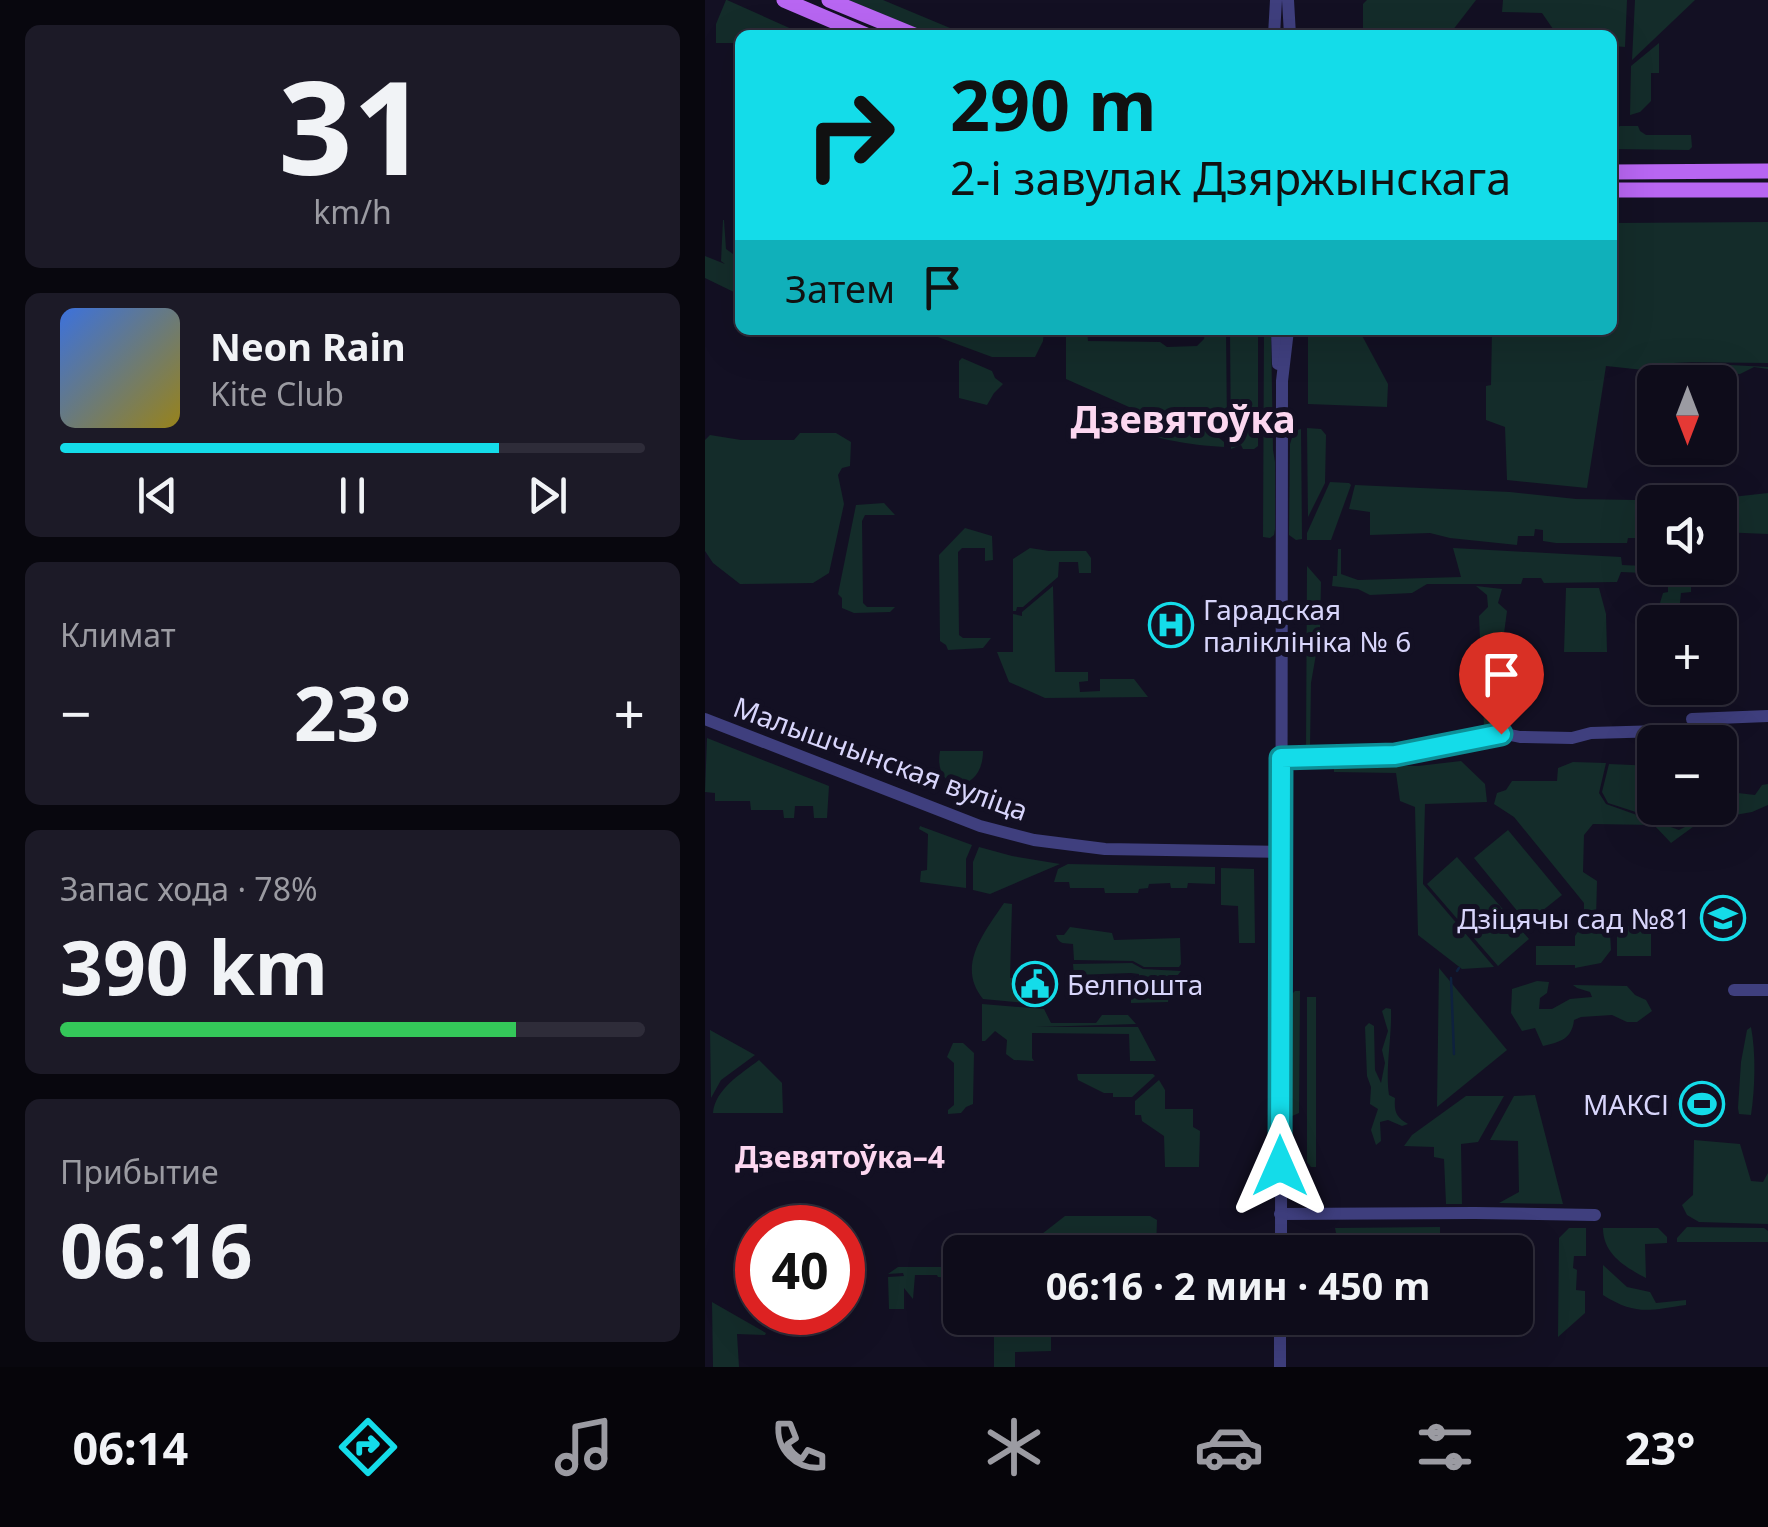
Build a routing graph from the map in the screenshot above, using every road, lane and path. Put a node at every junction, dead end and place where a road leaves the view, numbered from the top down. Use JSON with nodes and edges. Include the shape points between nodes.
{"nodes":[{"id":1,"x":784,"y":0,"type":"edge"},
{"id":2,"x":829,"y":0,"type":"edge"},
{"id":3,"x":1277,"y":0,"type":"edge"},
{"id":4,"x":1288,"y":0,"type":"edge"},
{"id":5,"x":846,"y":7,"type":"junction"},
{"id":6,"x":839,"y":24,"type":"junction"},
{"id":7,"x":853,"y":30,"type":"edge"},
{"id":8,"x":902,"y":30,"type":"edge"},
{"id":9,"x":1275,"y":30,"type":"edge"},
{"id":10,"x":1289,"y":30,"type":"edge"},
{"id":11,"x":1701,"y":171,"type":"junction"},
{"id":12,"x":1617,"y":172,"type":"edge"},
{"id":13,"x":1768,"y":172,"type":"edge"},
{"id":14,"x":1617,"y":190,"type":"edge"},
{"id":15,"x":1701,"y":190,"type":"junction"},
{"id":16,"x":1768,"y":190,"type":"edge"},
{"id":17,"x":1277,"y":335,"type":"edge"},
{"id":18,"x":1288,"y":335,"type":"edge"},
{"id":19,"x":1283,"y":381,"type":"junction"},
{"id":20,"x":1768,"y":716,"type":"edge"},
{"id":21,"x":705,"y":719,"type":"edge"},
{"id":22,"x":1692,"y":719,"type":"dead end"},
{"id":23,"x":1637,"y":731,"type":"edge"},
{"id":24,"x":1281,"y":758,"type":"junction"},
{"id":25,"x":1280,"y":852,"type":"junction"},
{"id":26,"x":1734,"y":990,"type":"dead end"},
{"id":27,"x":1768,"y":990,"type":"edge"},
{"id":28,"x":1281,"y":1214,"type":"junction"},
{"id":29,"x":1595,"y":1215,"type":"dead end"},
{"id":30,"x":1281,"y":1235,"type":"edge"},
{"id":31,"x":1280,"y":1335,"type":"edge"},
{"id":32,"x":1279,"y":1367,"type":"edge"}],
"edges":[{"from":1,"to":6,"type":"main road"},
{"from":2,"to":5,"type":"main road"},
{"from":3,"to":9,"type":"street"},
{"from":4,"to":10,"type":"street"},
{"from":5,"to":6,"type":"main road"},
{"from":5,"to":8,"type":"main road"},
{"from":6,"to":7,"type":"main road"},
{"from":11,"to":12,"type":"main road"},
{"from":11,"to":13,"type":"main road"},
{"from":11,"to":15,"type":"main road"},
{"from":14,"to":15,"type":"main road"},
{"from":15,"to":16,"type":"main road"},
{"from":17,"to":19,"type":"street"},
{"from":18,"to":19,"type":"street"},
{"from":19,"to":24,"type":"street"},
{"from":20,"to":22,"type":"street"},
{"from":21,"to":25,"type":"street","name":"Малышчынская вуліца","via":[[969,822],[1033,840],[1105,849]]},
{"from":23,"to":24,"type":"street","via":[[1572,738],[1501,734],[1395,755]]},
{"from":24,"to":25,"type":"street"},
{"from":25,"to":28,"type":"street"},
{"from":26,"to":27,"type":"street"},
{"from":28,"to":29,"type":"street"},
{"from":28,"to":30,"type":"street"},
{"from":31,"to":32,"type":"street"}]}
